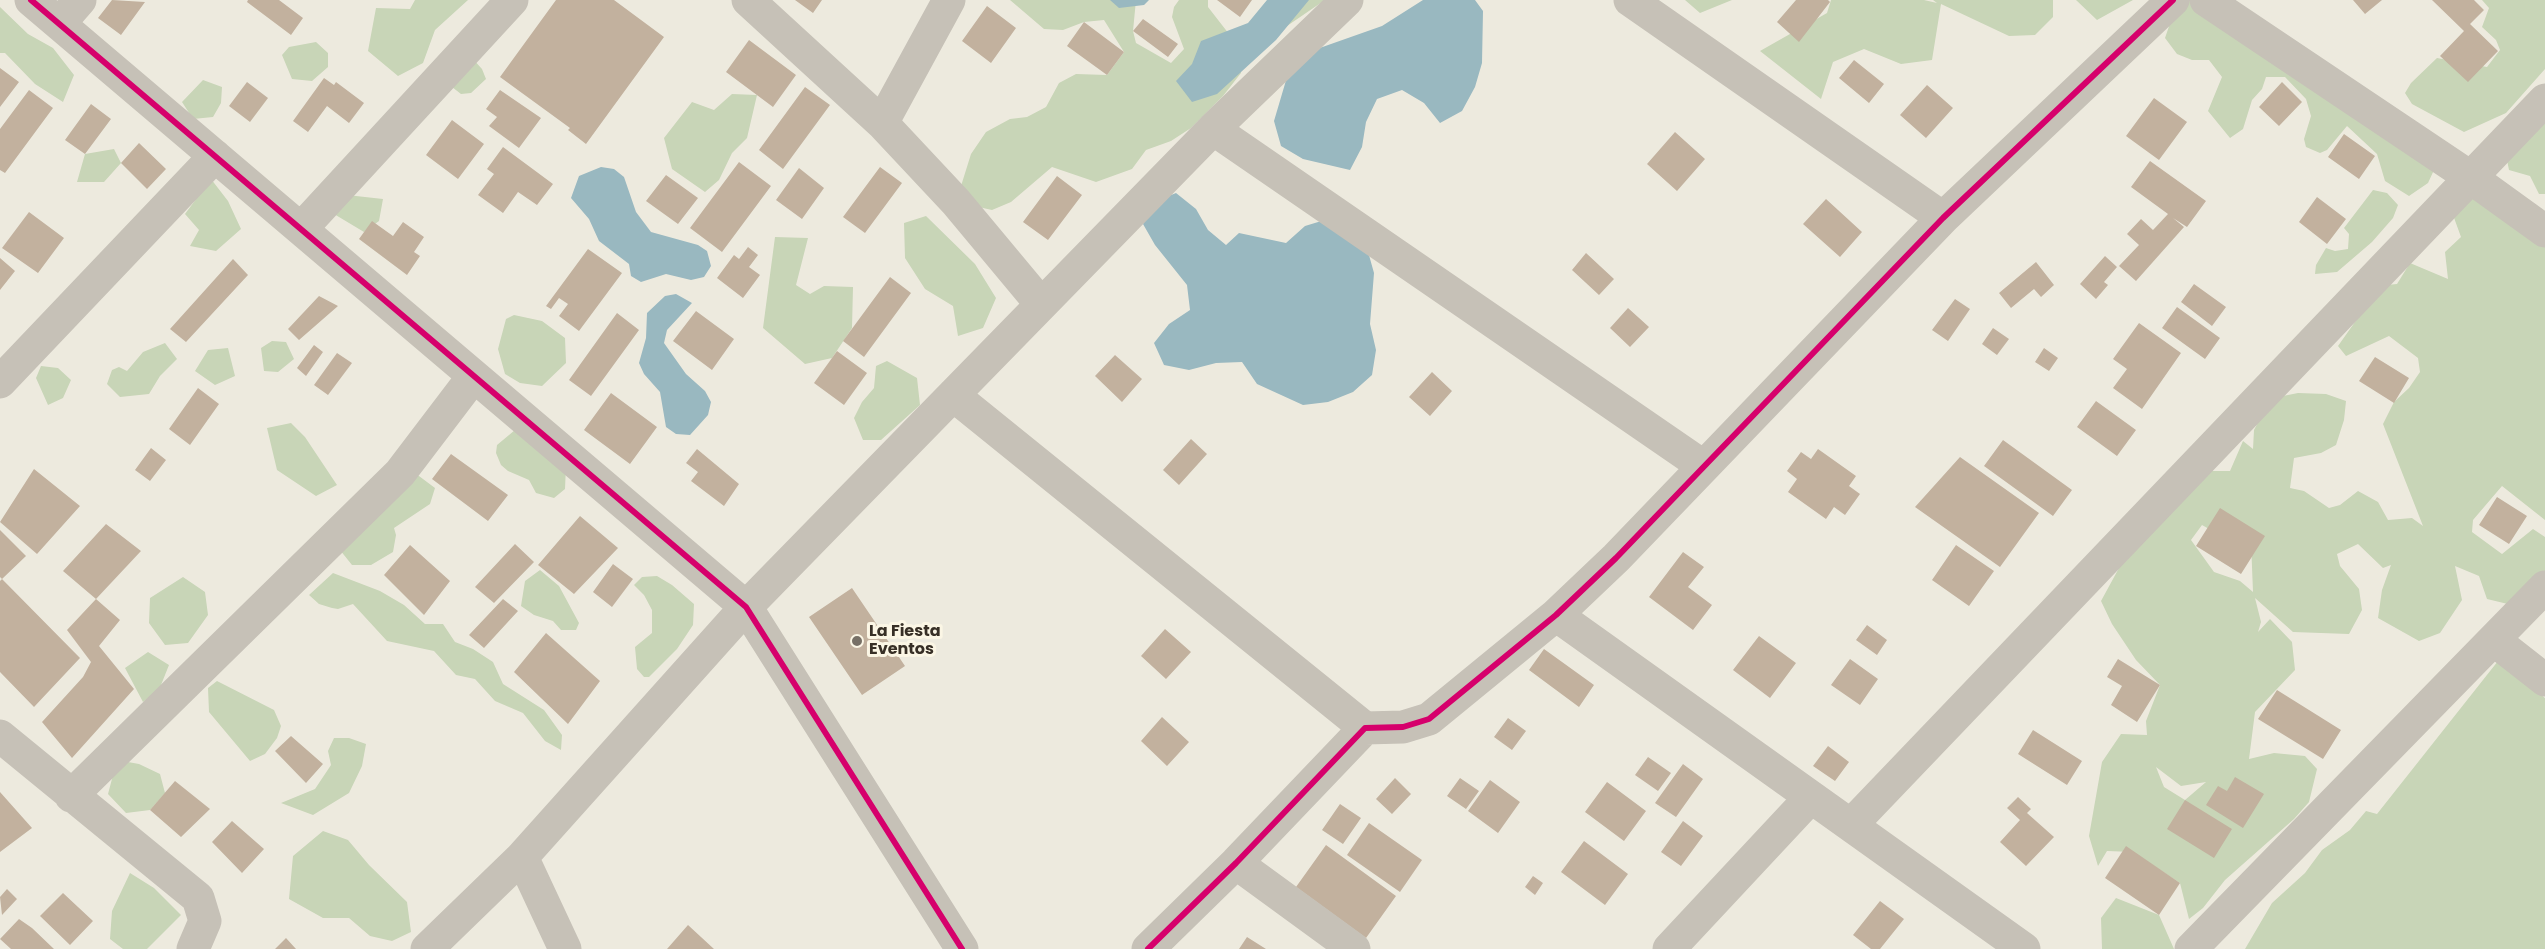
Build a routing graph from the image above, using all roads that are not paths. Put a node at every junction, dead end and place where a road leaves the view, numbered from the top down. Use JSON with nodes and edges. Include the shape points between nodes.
{"nodes":[{"id":1,"x":31,"y":0,"type":"edge"},
{"id":2,"x":512,"y":0,"type":"edge"},
{"id":3,"x":748,"y":0,"type":"edge"},
{"id":4,"x":949,"y":0,"type":"edge"},
{"id":5,"x":1347,"y":0,"type":"edge"},
{"id":6,"x":1630,"y":0,"type":"edge"},
{"id":7,"x":2173,"y":0,"type":"edge"},
{"id":8,"x":2206,"y":0,"type":"edge"},
{"id":9,"x":70,"y":12,"type":"edge"},
{"id":10,"x":2545,"y":100,"type":"edge"},
{"id":11,"x":882,"y":123,"type":"junction"},
{"id":12,"x":1213,"y":129,"type":"junction"},
{"id":13,"x":215,"y":156,"type":"junction"},
{"id":14,"x":2470,"y":177,"type":"junction"},
{"id":15,"x":1942,"y":218,"type":"junction"},
{"id":16,"x":301,"y":229,"type":"junction"},
{"id":17,"x":2545,"y":231,"type":"edge"},
{"id":18,"x":1041,"y":304,"type":"junction"},
{"id":19,"x":473,"y":377,"type":"junction"},
{"id":20,"x":0,"y":382,"type":"edge"},
{"id":21,"x":953,"y":395,"type":"junction"},
{"id":22,"x":1703,"y":466,"type":"junction"},
{"id":23,"x":2545,"y":586,"type":"edge"},
{"id":24,"x":746,"y":607,"type":"junction"},
{"id":25,"x":1556,"y":615,"type":"junction"},
{"id":26,"x":2494,"y":640,"type":"junction"},
{"id":27,"x":2545,"y":680,"type":"edge"},
{"id":28,"x":1365,"y":728,"type":"junction"},
{"id":29,"x":0,"y":736,"type":"edge"},
{"id":30,"x":71,"y":796,"type":"junction"},
{"id":31,"x":1811,"y":797,"type":"junction"},
{"id":32,"x":1851,"y":825,"type":"junction"},
{"id":33,"x":522,"y":857,"type":"junction"},
{"id":34,"x":1236,"y":863,"type":"junction"},
{"id":35,"x":193,"y":949,"type":"edge"},
{"id":36,"x":427,"y":949,"type":"edge"},
{"id":37,"x":565,"y":949,"type":"edge"},
{"id":38,"x":962,"y":949,"type":"edge"},
{"id":39,"x":1148,"y":949,"type":"edge"},
{"id":40,"x":1354,"y":949,"type":"edge"},
{"id":41,"x":1669,"y":949,"type":"edge"},
{"id":42,"x":2024,"y":949,"type":"edge"},
{"id":43,"x":2191,"y":949,"type":"edge"}],
"edges":[{"from":1,"to":9,"type":"street"},
{"from":2,"to":16,"type":"street"},
{"from":3,"to":11,"type":"street"},
{"from":4,"to":11,"type":"street"},
{"from":5,"to":12,"type":"street"},
{"from":6,"to":15,"type":"street"},
{"from":7,"to":15,"type":"street"},
{"from":8,"to":14,"type":"street"},
{"from":9,"to":13,"type":"street"},
{"from":10,"to":14,"type":"street"},
{"from":11,"to":18,"type":"street","via":[[956,202]]},
{"from":12,"to":18,"type":"street"},
{"from":12,"to":22,"type":"street"},
{"from":13,"to":16,"type":"street"},
{"from":13,"to":20,"type":"street"},
{"from":14,"to":17,"type":"street"},
{"from":14,"to":32,"type":"street"},
{"from":15,"to":22,"type":"street"},
{"from":16,"to":19,"type":"street"},
{"from":18,"to":21,"type":"street"},
{"from":19,"to":24,"type":"street"},
{"from":19,"to":30,"type":"street","via":[[400,473]]},
{"from":21,"to":24,"type":"street"},
{"from":21,"to":28,"type":"street"},
{"from":22,"to":25,"type":"street"},
{"from":23,"to":26,"type":"street"},
{"from":24,"to":33,"type":"street"},
{"from":24,"to":38,"type":"street"},
{"from":25,"to":28,"type":"street","via":[[1430,719],[1403,727]]},
{"from":25,"to":31,"type":"street"},
{"from":26,"to":27,"type":"street"},
{"from":26,"to":43,"type":"street"},
{"from":28,"to":34,"type":"street"},
{"from":29,"to":30,"type":"street"},
{"from":30,"to":35,"type":"street","via":[[198,898],[205,921]]},
{"from":31,"to":32,"type":"street"},
{"from":31,"to":41,"type":"street"},
{"from":32,"to":42,"type":"street"},
{"from":33,"to":36,"type":"street"},
{"from":33,"to":37,"type":"street"},
{"from":34,"to":39,"type":"street"},
{"from":34,"to":40,"type":"street"}]}
